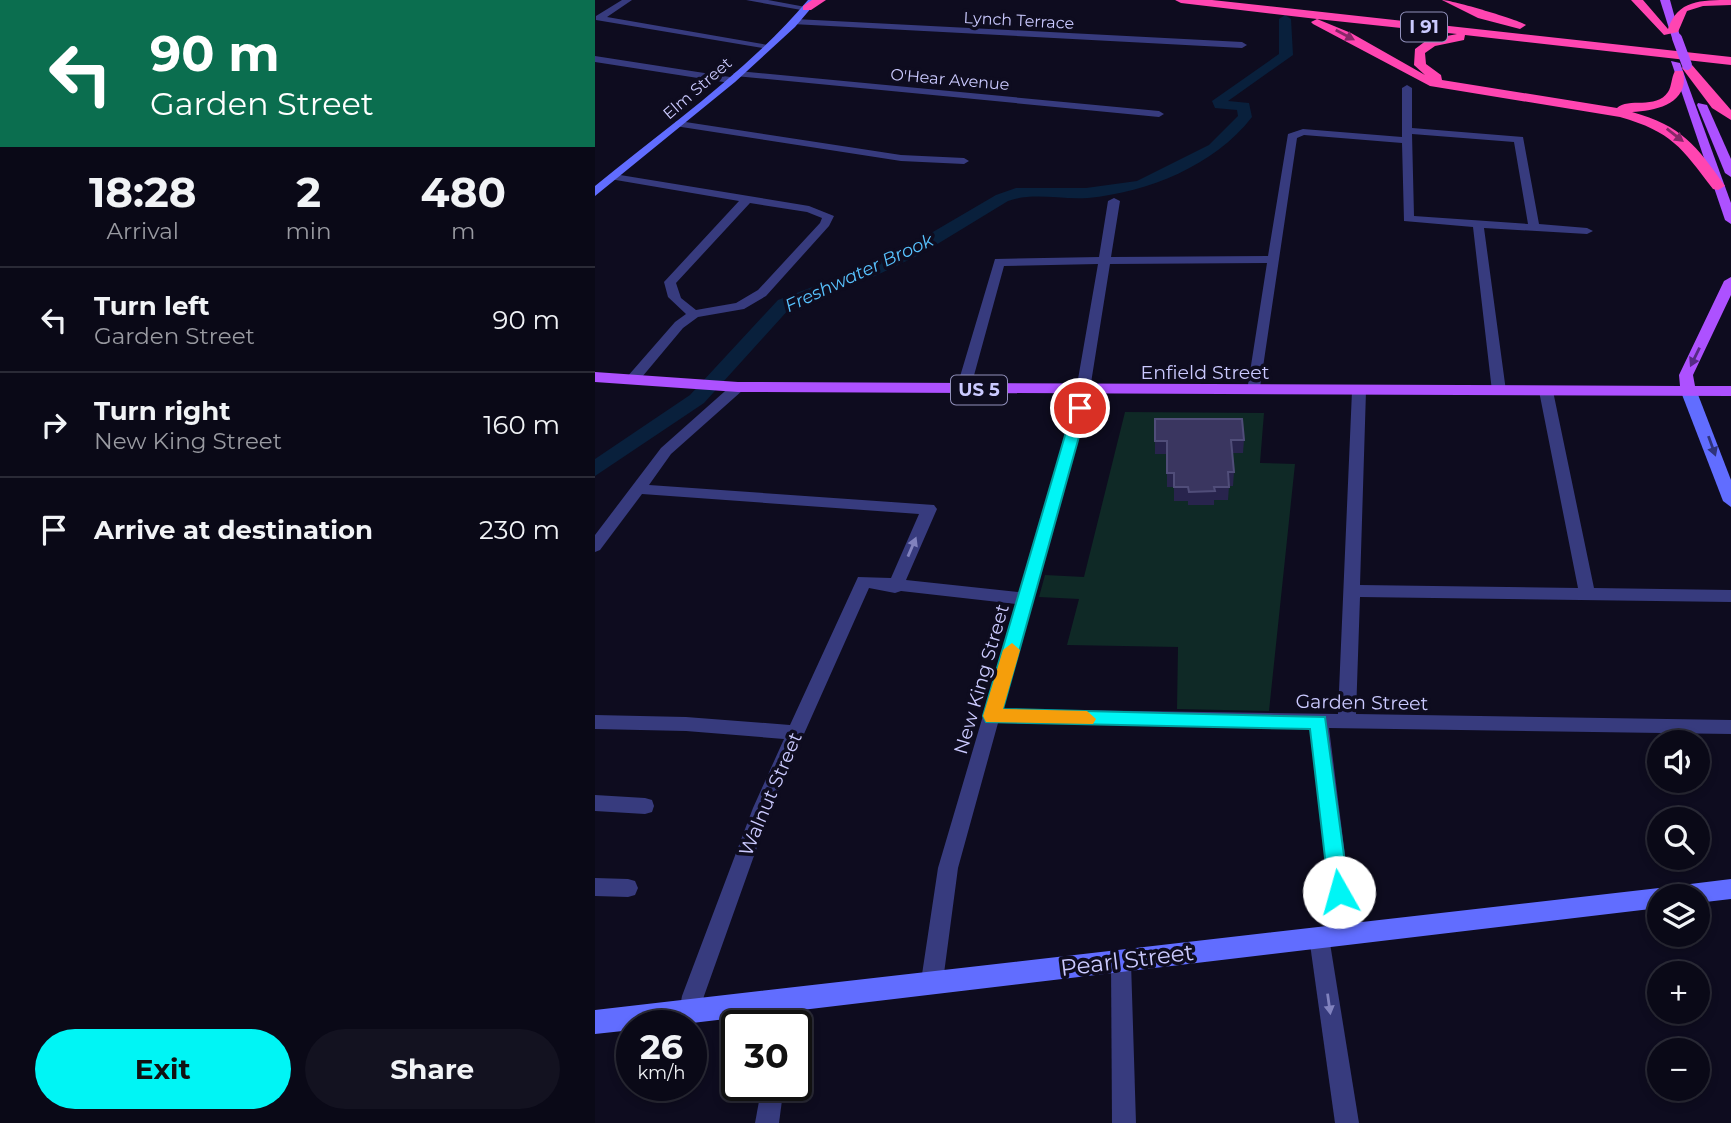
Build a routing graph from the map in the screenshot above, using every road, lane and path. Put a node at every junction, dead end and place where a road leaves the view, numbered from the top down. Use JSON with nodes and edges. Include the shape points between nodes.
{"nodes":[{"id":1,"x":628,"y":0,"type":"edge"},
{"id":2,"x":750,"y":0,"type":"edge"},
{"id":3,"x":820,"y":0,"type":"edge"},
{"id":4,"x":1181,"y":0,"type":"edge"},
{"id":5,"x":1246,"y":0,"type":"edge"},
{"id":6,"x":1448,"y":0,"type":"edge"},
{"id":7,"x":1637,"y":0,"type":"edge"},
{"id":8,"x":1654,"y":0,"type":"edge"},
{"id":9,"x":1665,"y":0,"type":"edge"},
{"id":10,"x":1731,"y":2,"type":"edge"},
{"id":11,"x":810,"y":4,"type":"edge"},
{"id":12,"x":1233,"y":6,"type":"junction"},
{"id":13,"x":795,"y":22,"type":"junction"},
{"id":14,"x":1671,"y":34,"type":"junction"},
{"id":15,"x":1602,"y":39,"type":"junction"},
{"id":16,"x":1242,"y":45,"type":"dead end"},
{"id":17,"x":769,"y":46,"type":"junction"},
{"id":18,"x":1616,"y":48,"type":"junction"},
{"id":19,"x":1730,"y":54,"type":"edge"},
{"id":20,"x":595,"y":59,"type":"edge"},
{"id":21,"x":1682,"y":68,"type":"junction"},
{"id":22,"x":734,"y":77,"type":"junction"},
{"id":23,"x":1408,"y":88,"type":"dead end"},
{"id":24,"x":1159,"y":114,"type":"dead end"},
{"id":25,"x":1731,"y":116,"type":"edge"},
{"id":26,"x":679,"y":124,"type":"junction"},
{"id":27,"x":1407,"y":135,"type":"junction"},
{"id":28,"x":964,"y":161,"type":"dead end"},
{"id":29,"x":1731,"y":173,"type":"edge"},
{"id":30,"x":614,"y":177,"type":"junction"},
{"id":31,"x":1718,"y":186,"type":"junction"},
{"id":32,"x":595,"y":192,"type":"edge"},
{"id":33,"x":747,"y":199,"type":"junction"},
{"id":34,"x":1114,"y":201,"type":"dead end"},
{"id":35,"x":1731,"y":220,"type":"edge"},
{"id":36,"x":1478,"y":223,"type":"junction"},
{"id":37,"x":1534,"y":227,"type":"junction"},
{"id":38,"x":1587,"y":231,"type":"dead end"},
{"id":39,"x":1274,"y":259,"type":"junction"},
{"id":40,"x":1102,"y":261,"type":"junction"},
{"id":41,"x":1731,"y":281,"type":"edge"},
{"id":42,"x":694,"y":314,"type":"junction"},
{"id":43,"x":595,"y":377,"type":"edge"},
{"id":44,"x":632,"y":380,"type":"junction"},
{"id":45,"x":738,"y":387,"type":"junction"},
{"id":46,"x":963,"y":390,"type":"junction"},
{"id":47,"x":1083,"y":390,"type":"junction"},
{"id":48,"x":1254,"y":391,"type":"junction"},
{"id":49,"x":1359,"y":391,"type":"junction"},
{"id":50,"x":1499,"y":391,"type":"junction"},
{"id":51,"x":1546,"y":391,"type":"junction"},
{"id":52,"x":1731,"y":391,"type":"edge"},
{"id":53,"x":1689,"y":392,"type":"junction"},
{"id":54,"x":638,"y":489,"type":"junction"},
{"id":55,"x":1731,"y":501,"type":"edge"},
{"id":56,"x":595,"y":546,"type":"edge"},
{"id":57,"x":895,"y":587,"type":"junction"},
{"id":58,"x":1351,"y":590,"type":"junction"},
{"id":59,"x":1587,"y":593,"type":"junction"},
{"id":60,"x":1731,"y":596,"type":"edge"},
{"id":61,"x":1027,"y":599,"type":"junction"},
{"id":62,"x":992,"y":716,"type":"junction"},
{"id":63,"x":595,"y":722,"type":"edge"},
{"id":64,"x":1319,"y":722,"type":"junction"},
{"id":65,"x":1347,"y":722,"type":"junction"},
{"id":66,"x":1731,"y":727,"type":"edge"},
{"id":67,"x":796,"y":733,"type":"junction"},
{"id":68,"x":595,"y":803,"type":"edge"},
{"id":69,"x":645,"y":806,"type":"dead end"},
{"id":70,"x":595,"y":887,"type":"edge"},
{"id":71,"x":628,"y":888,"type":"dead end"},
{"id":72,"x":1731,"y":889,"type":"edge"},
{"id":73,"x":1710,"y":892,"type":"edge"},
{"id":74,"x":1647,"y":899,"type":"edge"},
{"id":75,"x":1345,"y":934,"type":"junction"},
{"id":76,"x":1319,"y":937,"type":"junction"},
{"id":77,"x":1121,"y":962,"type":"junction"},
{"id":78,"x":932,"y":981,"type":"junction"},
{"id":79,"x":787,"y":999,"type":"junction"},
{"id":80,"x":690,"y":1010,"type":"edge"},
{"id":81,"x":705,"y":1010,"type":"edge"},
{"id":82,"x":785,"y":1010,"type":"edge"},
{"id":83,"x":616,"y":1021,"type":"edge"},
{"id":84,"x":595,"y":1023,"type":"edge"},
{"id":85,"x":770,"y":1101,"type":"edge"},
{"id":86,"x":767,"y":1123,"type":"edge"},
{"id":87,"x":1124,"y":1123,"type":"edge"},
{"id":88,"x":1347,"y":1123,"type":"edge"}],
"edges":[{"from":1,"to":17,"type":"street","via":[[599,18]]},
{"from":2,"to":11,"type":"street"},
{"from":3,"to":11,"type":"highway"},
{"from":4,"to":12,"type":"highway","number":"I 91"},
{"from":5,"to":15,"type":"highway","number":"I 91"},
{"from":6,"to":15,"type":"highway","via":[[1499,21]]},
{"from":7,"to":14,"type":"highway"},
{"from":8,"to":14,"type":"main road"},
{"from":9,"to":14,"type":"main road"},
{"from":10,"to":14,"type":"highway","via":[[1684,8]]},
{"from":11,"to":13,"type":"street","name":"Elm Street"},
{"from":12,"to":18,"type":"highway","number":"I 91"},
{"from":12,"to":31,"type":"highway","one_way":true,"via":[[1324,25],[1435,83],[1653,122],[1682,139]]},
{"from":13,"to":16,"type":"street","name":"Lynch Terrace"},
{"from":13,"to":17,"type":"street","name":"Elm Street"},
{"from":14,"to":21,"type":"main road","bridge":true},
{"from":15,"to":19,"type":"highway","number":"I 91"},
{"from":17,"to":22,"type":"street","name":"Elm Street"},
{"from":18,"to":19,"type":"highway","number":"I 91"},
{"from":18,"to":21,"type":"highway","via":[[1458,37],[1428,44],[1417,58],[1426,72],[1448,82],[1616,108],[1663,102],[1675,91]]},
{"from":20,"to":22,"type":"street","name":"O'Hear Avenue"},
{"from":21,"to":25,"type":"highway"},
{"from":21,"to":29,"type":"main road"},
{"from":21,"to":31,"type":"main road"},
{"from":22,"to":24,"type":"street","name":"O'Hear Avenue"},
{"from":22,"to":26,"type":"street","name":"Elm Street"},
{"from":23,"to":27,"type":"street"},
{"from":26,"to":28,"type":"street","via":[[901,158]]},
{"from":26,"to":30,"type":"street","name":"Elm Street"},
{"from":27,"to":36,"type":"street","via":[[1408,219]]},
{"from":27,"to":37,"type":"street","via":[[1519,139]]},
{"from":27,"to":39,"type":"street","via":[[1303,132],[1292,136]]},
{"from":30,"to":32,"type":"street","name":"Elm Street"},
{"from":30,"to":33,"type":"street"},
{"from":31,"to":35,"type":"main road"},
{"from":33,"to":42,"type":"street","via":[[670,282],[674,299]]},
{"from":33,"to":42,"type":"street","via":[[821,212],[828,220],[762,293],[740,306]]},
{"from":34,"to":40,"type":"street","name":"New King Street"},
{"from":36,"to":37,"type":"street"},
{"from":36,"to":50,"type":"street"},
{"from":37,"to":38,"type":"street"},
{"from":39,"to":40,"type":"street"},
{"from":39,"to":48,"type":"street"},
{"from":40,"to":46,"type":"street","via":[[999,262]]},
{"from":40,"to":47,"type":"street","name":"New King Street"},
{"from":41,"to":53,"type":"main road","one_way":true,"via":[[1686,375]]},
{"from":42,"to":44,"type":"street"},
{"from":43,"to":44,"type":"main road","name":"Enfield Street","number":"US 5"},
{"from":44,"to":45,"type":"main road","name":"Enfield Street","number":"US 5"},
{"from":45,"to":46,"type":"main road","name":"Enfield Street","number":"US 5"},
{"from":45,"to":54,"type":"street","via":[[676,440]]},
{"from":46,"to":47,"type":"main road","name":"Enfield Street","number":"US 5"},
{"from":47,"to":48,"type":"main road","name":"Enfield Street","number":"US 5"},
{"from":47,"to":61,"type":"street","name":"New King Street"},
{"from":48,"to":49,"type":"main road","name":"Enfield Street","number":"US 5"},
{"from":49,"to":50,"type":"main road","name":"Enfield Street","number":"US 5"},
{"from":49,"to":58,"type":"street"},
{"from":50,"to":51,"type":"main road","name":"Enfield Street","number":"US 5"},
{"from":51,"to":53,"type":"main road","name":"Enfield Street","number":"US 5"},
{"from":51,"to":59,"type":"street"},
{"from":52,"to":53,"type":"main road","name":"Enfield Street","number":"US 5"},
{"from":53,"to":55,"type":"street","one_way":true},
{"from":54,"to":56,"type":"street"},
{"from":57,"to":54,"type":"street","one_way":true,"via":[[929,509]]},
{"from":57,"to":61,"type":"street"},
{"from":57,"to":67,"type":"street","name":"Walnut Street","via":[[864,581]]},
{"from":58,"to":59,"type":"street"},
{"from":58,"to":65,"type":"street"},
{"from":59,"to":60,"type":"street"},
{"from":61,"to":62,"type":"street","name":"New King Street"},
{"from":62,"to":64,"type":"street","name":"Garden Street"},
{"from":62,"to":78,"type":"street","name":"New King Street","via":[[948,867]]},
{"from":63,"to":67,"type":"street"},
{"from":64,"to":65,"type":"street","name":"Garden Street"},
{"from":64,"to":75,"type":"street"},
{"from":65,"to":66,"type":"street","name":"Garden Street"},
{"from":67,"to":80,"type":"street","name":"Walnut Street","via":[[745,849]]},
{"from":68,"to":69,"type":"street"},
{"from":70,"to":71,"type":"street"},
{"from":72,"to":73,"type":"street"},
{"from":74,"to":75,"type":"street","name":"Pearl Street"},
{"from":75,"to":76,"type":"street","name":"Pearl Street"},
{"from":76,"to":77,"type":"street","name":"Pearl Street"},
{"from":76,"to":88,"type":"street","one_way":true},
{"from":77,"to":78,"type":"street","name":"Pearl Street"},
{"from":77,"to":87,"type":"street"},
{"from":78,"to":79,"type":"street","name":"Pearl Street"},
{"from":79,"to":81,"type":"street","name":"Pearl Street"},
{"from":79,"to":82,"type":"street"},
{"from":83,"to":84,"type":"street","name":"Pearl Street"},
{"from":85,"to":86,"type":"street"}]}
